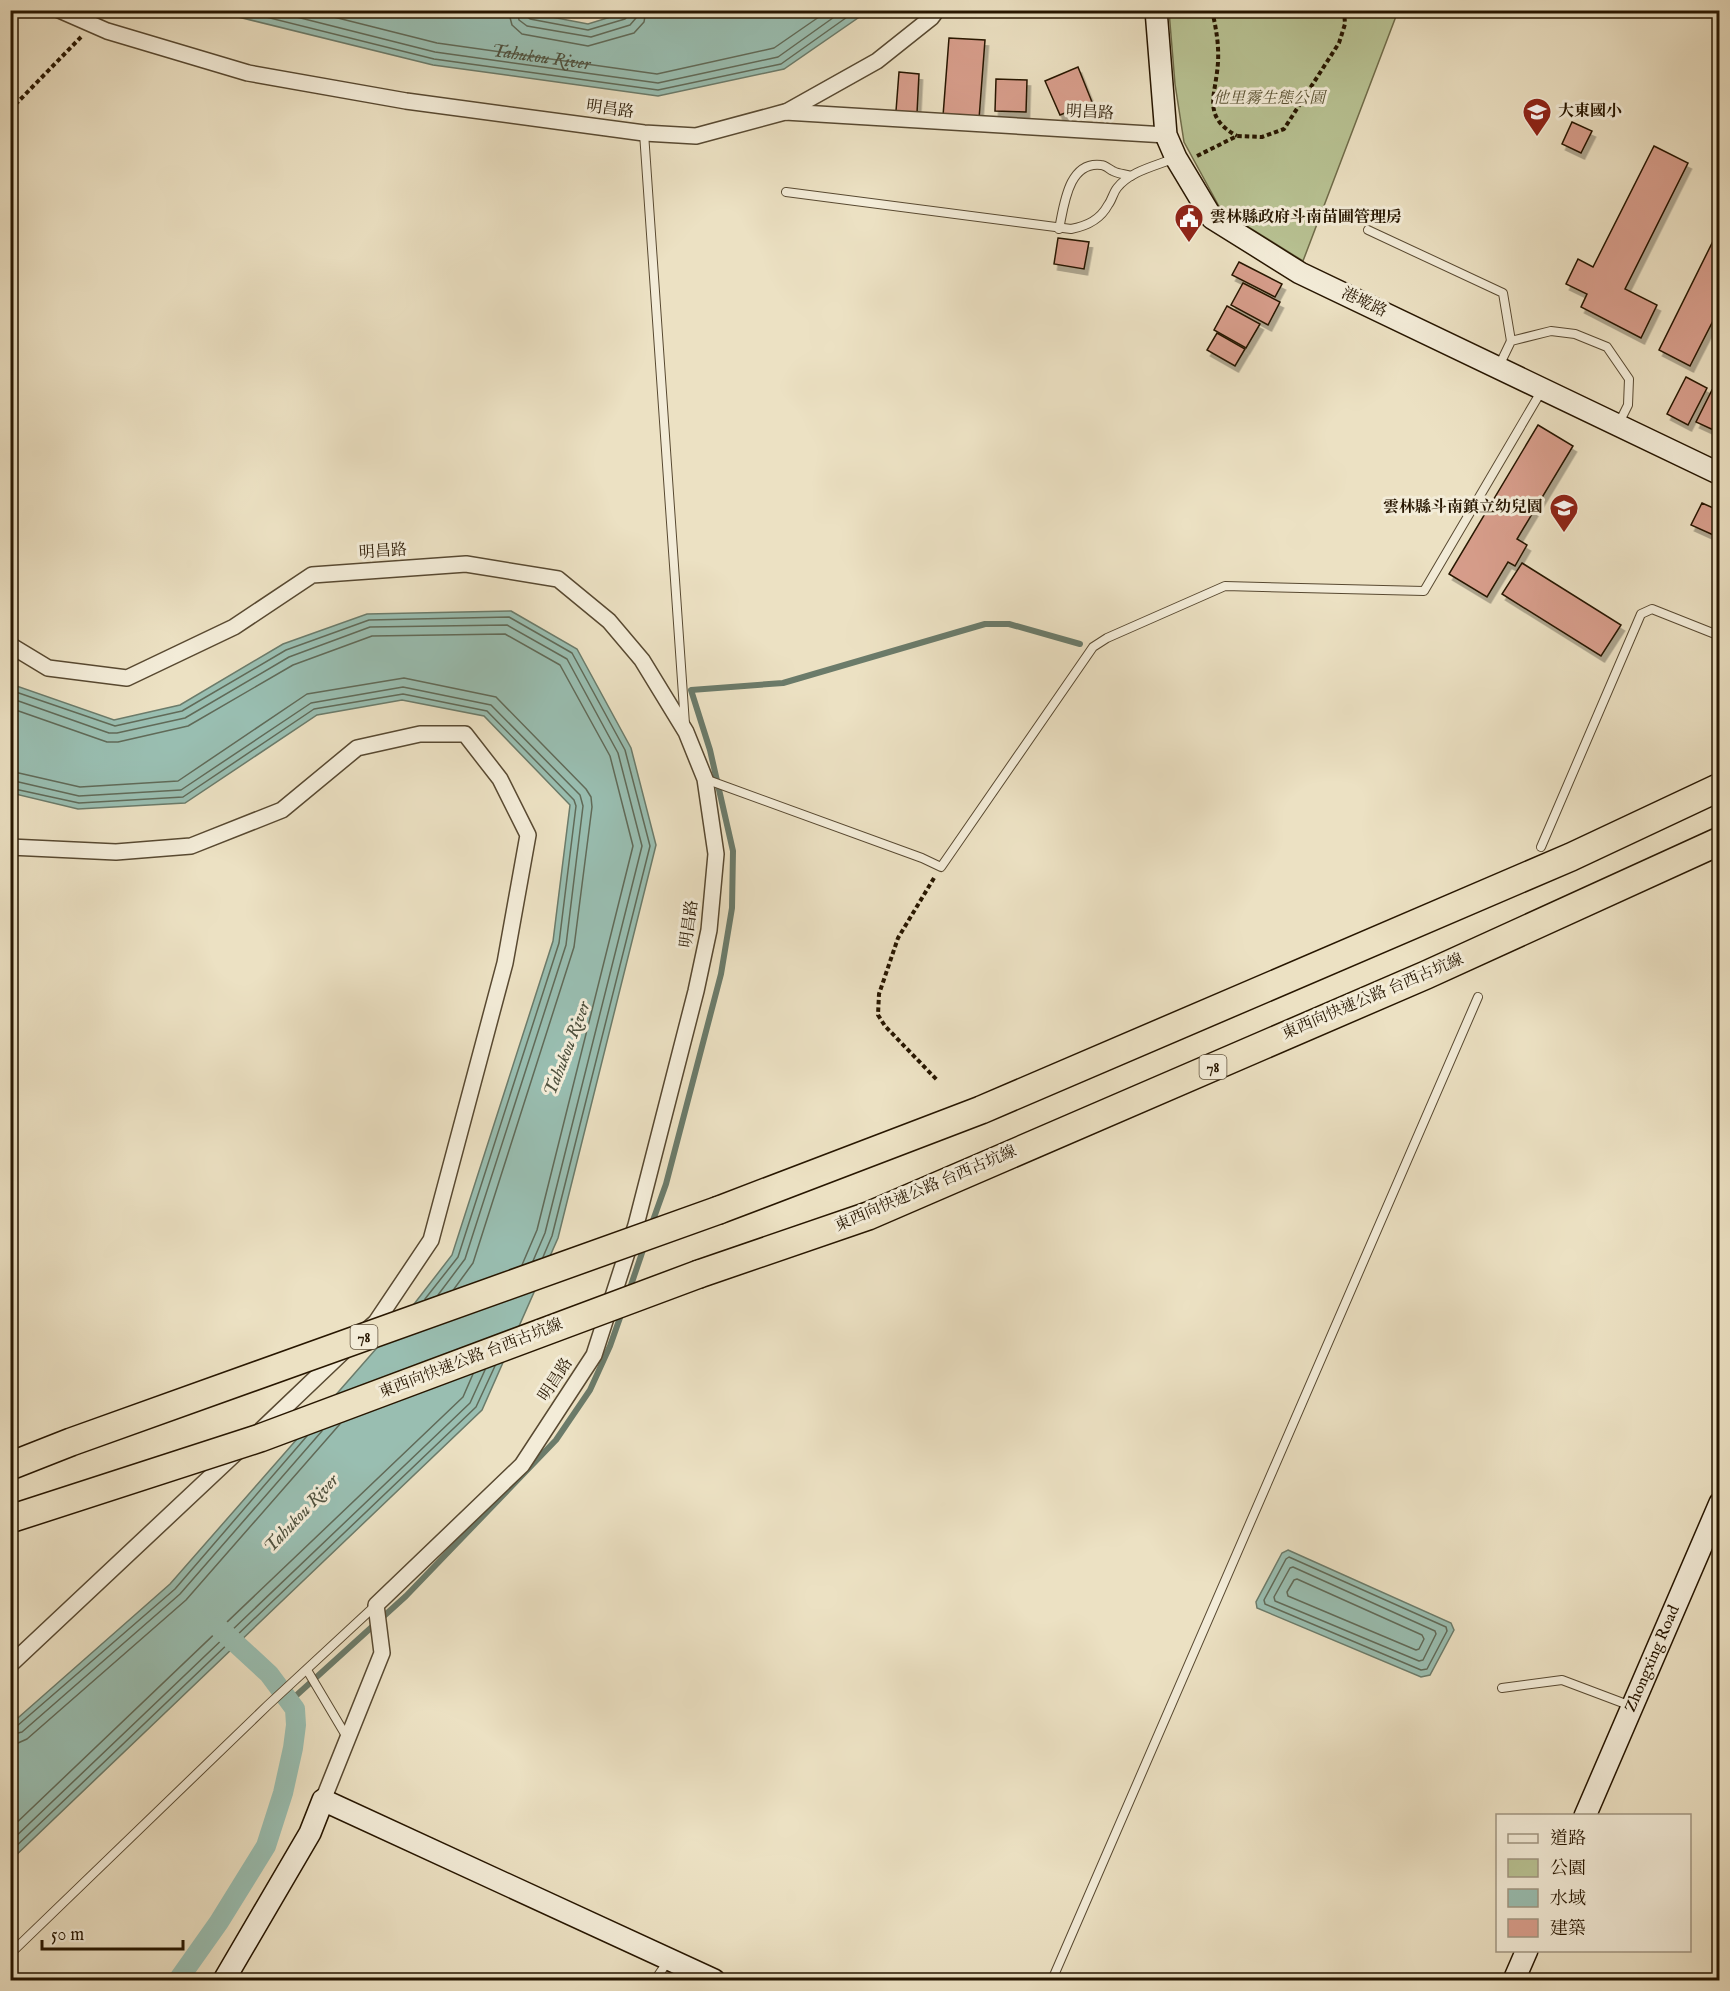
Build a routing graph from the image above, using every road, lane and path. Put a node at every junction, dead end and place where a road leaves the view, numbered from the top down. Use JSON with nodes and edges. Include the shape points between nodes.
{"nodes":[{"id":1,"x":59,"y":10,"type":"edge"},
{"id":2,"x":937,"y":10,"type":"edge"},
{"id":3,"x":1156,"y":10,"type":"edge"},
{"id":4,"x":1212,"y":10,"type":"edge"},
{"id":5,"x":1344,"y":10,"type":"edge"},
{"id":6,"x":94,"y":25,"type":"junction"},
{"id":7,"x":10,"y":110,"type":"edge"},
{"id":8,"x":785,"y":112,"type":"junction"},
{"id":9,"x":644,"y":133,"type":"junction"},
{"id":10,"x":1166,"y":135,"type":"junction"},
{"id":11,"x":1237,"y":136,"type":"junction"},
{"id":12,"x":1178,"y":161,"type":"junction"},
{"id":13,"x":1131,"y":176,"type":"junction"},
{"id":14,"x":786,"y":192,"type":"dead end"},
{"id":15,"x":1059,"y":228,"type":"junction"},
{"id":16,"x":1368,"y":230,"type":"dead end"},
{"id":17,"x":1511,"y":341,"type":"junction"},
{"id":18,"x":1498,"y":367,"type":"junction"},
{"id":19,"x":1543,"y":389,"type":"junction"},
{"id":20,"x":1618,"y":424,"type":"junction"},
{"id":21,"x":1719,"y":474,"type":"edge"},
{"id":22,"x":1719,"y":636,"type":"edge"},
{"id":23,"x":10,"y":645,"type":"edge"},
{"id":24,"x":686,"y":732,"type":"junction"},
{"id":25,"x":705,"y":779,"type":"junction"},
{"id":26,"x":1719,"y":787,"type":"edge"},
{"id":27,"x":1719,"y":841,"type":"edge"},
{"id":28,"x":10,"y":847,"type":"edge"},
{"id":29,"x":1541,"y":847,"type":"dead end"},
{"id":30,"x":941,"y":867,"type":"junction"},
{"id":31,"x":1478,"y":997,"type":"dead end"},
{"id":32,"x":937,"y":1080,"type":"dead end"},
{"id":33,"x":71,"y":1442,"type":"junction"},
{"id":34,"x":10,"y":1457,"type":"edge"},
{"id":35,"x":10,"y":1466,"type":"edge"},
{"id":36,"x":1718,"y":1509,"type":"edge"},
{"id":37,"x":10,"y":1519,"type":"edge"},
{"id":38,"x":376,"y":1608,"type":"junction"},
{"id":39,"x":10,"y":1665,"type":"edge"},
{"id":40,"x":307,"y":1670,"type":"junction"},
{"id":41,"x":1502,"y":1688,"type":"dead end"},
{"id":42,"x":1632,"y":1707,"type":"junction"},
{"id":43,"x":348,"y":1740,"type":"junction"},
{"id":44,"x":322,"y":1800,"type":"junction"},
{"id":45,"x":1585,"y":1814,"type":"edge"},
{"id":46,"x":1526,"y":1952,"type":"edge"},
{"id":47,"x":10,"y":1954,"type":"edge"},
{"id":48,"x":668,"y":1961,"type":"junction"},
{"id":49,"x":224,"y":1980,"type":"edge"},
{"id":50,"x":655,"y":1980,"type":"edge"},
{"id":51,"x":714,"y":1980,"type":"edge"},
{"id":52,"x":1052,"y":1980,"type":"edge"},
{"id":53,"x":1514,"y":1980,"type":"edge"}],
"edges":[{"from":1,"to":6,"type":"street","name":"明昌路"},
{"from":2,"to":8,"type":"street","via":[[877,61]]},
{"from":3,"to":10,"type":"street","name":"港墘路"},
{"from":4,"to":11,"type":"path","via":[[1218,39],[1214,112],[1222,128]]},
{"from":5,"to":11,"type":"path","via":[[1345,24],[1339,43],[1284,129],[1262,137]]},
{"from":6,"to":7,"type":"path"},
{"from":6,"to":9,"type":"street","name":"明昌路","via":[[248,73],[406,101]]},
{"from":8,"to":9,"type":"street","name":"明昌路","via":[[696,136]]},
{"from":8,"to":10,"type":"street","name":"明昌路"},
{"from":9,"to":24,"type":"lane"},
{"from":10,"to":12,"type":"street","name":"港墘路"},
{"from":11,"to":12,"type":"path"},
{"from":12,"to":13,"type":"lane"},
{"from":12,"to":18,"type":"street","name":"港墘路","via":[[1212,218],[1258,249],[1300,273]]},
{"from":13,"to":15,"type":"lane","via":[[1117,188],[1096,220],[1083,227]]},
{"from":13,"to":15,"type":"lane","via":[[1103,165],[1091,165],[1077,173],[1068,188]]},
{"from":14,"to":15,"type":"lane"},
{"from":16,"to":17,"type":"lane","via":[[1503,293]]},
{"from":17,"to":18,"type":"lane"},
{"from":17,"to":20,"type":"lane","via":[[1551,331],[1575,334],[1607,347],[1629,379],[1628,405]]},
{"from":18,"to":19,"type":"street","name":"港墘路"},
{"from":19,"to":20,"type":"street","name":"港墘路"},
{"from":19,"to":30,"type":"lane","via":[[1424,591],[1225,586],[1107,638],[1093,647]]},
{"from":20,"to":21,"type":"street","name":"港墘路"},
{"from":22,"to":29,"type":"lane","via":[[1652,609],[1641,614]]},
{"from":23,"to":24,"type":"street","name":"明昌路","via":[[48,668],[127,678],[234,627],[312,575],[466,564],[558,579],[609,621],[642,660]]},
{"from":24,"to":25,"type":"street","name":"明昌路"},
{"from":25,"to":30,"type":"lane"},
{"from":25,"to":38,"type":"street","name":"明昌路","via":[[716,854],[709,930],[636,1225],[594,1355],[522,1465]]},
{"from":26,"to":33,"type":"highway","number":"78","bridge":true,"via":[[1571,857],[981,1110],[718,1210]]},
{"from":27,"to":37,"type":"highway","name":"東西向快速公路 台西古坑線","number":"78","bridge":true,"via":[[1416,980],[868,1216],[699,1274],[260,1438]]},
{"from":28,"to":39,"type":"street","via":[[116,852],[191,846],[282,810],[357,748],[420,734],[465,734],[500,779],[528,835],[505,963],[431,1240],[375,1322]]},
{"from":30,"to":32,"type":"path","via":[[898,938],[879,994],[878,1015]]},
{"from":31,"to":52,"type":"lane"},
{"from":33,"to":34,"type":"highway","bridge":true},
{"from":33,"to":35,"type":"highway","number":"78","bridge":true},
{"from":36,"to":42,"type":"street","name":"Zhongxing Road"},
{"from":38,"to":40,"type":"lane"},
{"from":38,"to":43,"type":"street","via":[[382,1653]]},
{"from":40,"to":43,"type":"lane"},
{"from":40,"to":47,"type":"lane"},
{"from":41,"to":42,"type":"lane","via":[[1562,1680]]},
{"from":42,"to":45,"type":"street","name":"Zhongxing Road"},
{"from":43,"to":44,"type":"street"},
{"from":44,"to":48,"type":"street"},
{"from":44,"to":49,"type":"street","via":[[310,1833]]},
{"from":46,"to":53,"type":"street"},
{"from":48,"to":50,"type":"lane"},
{"from":48,"to":51,"type":"street"}]}
